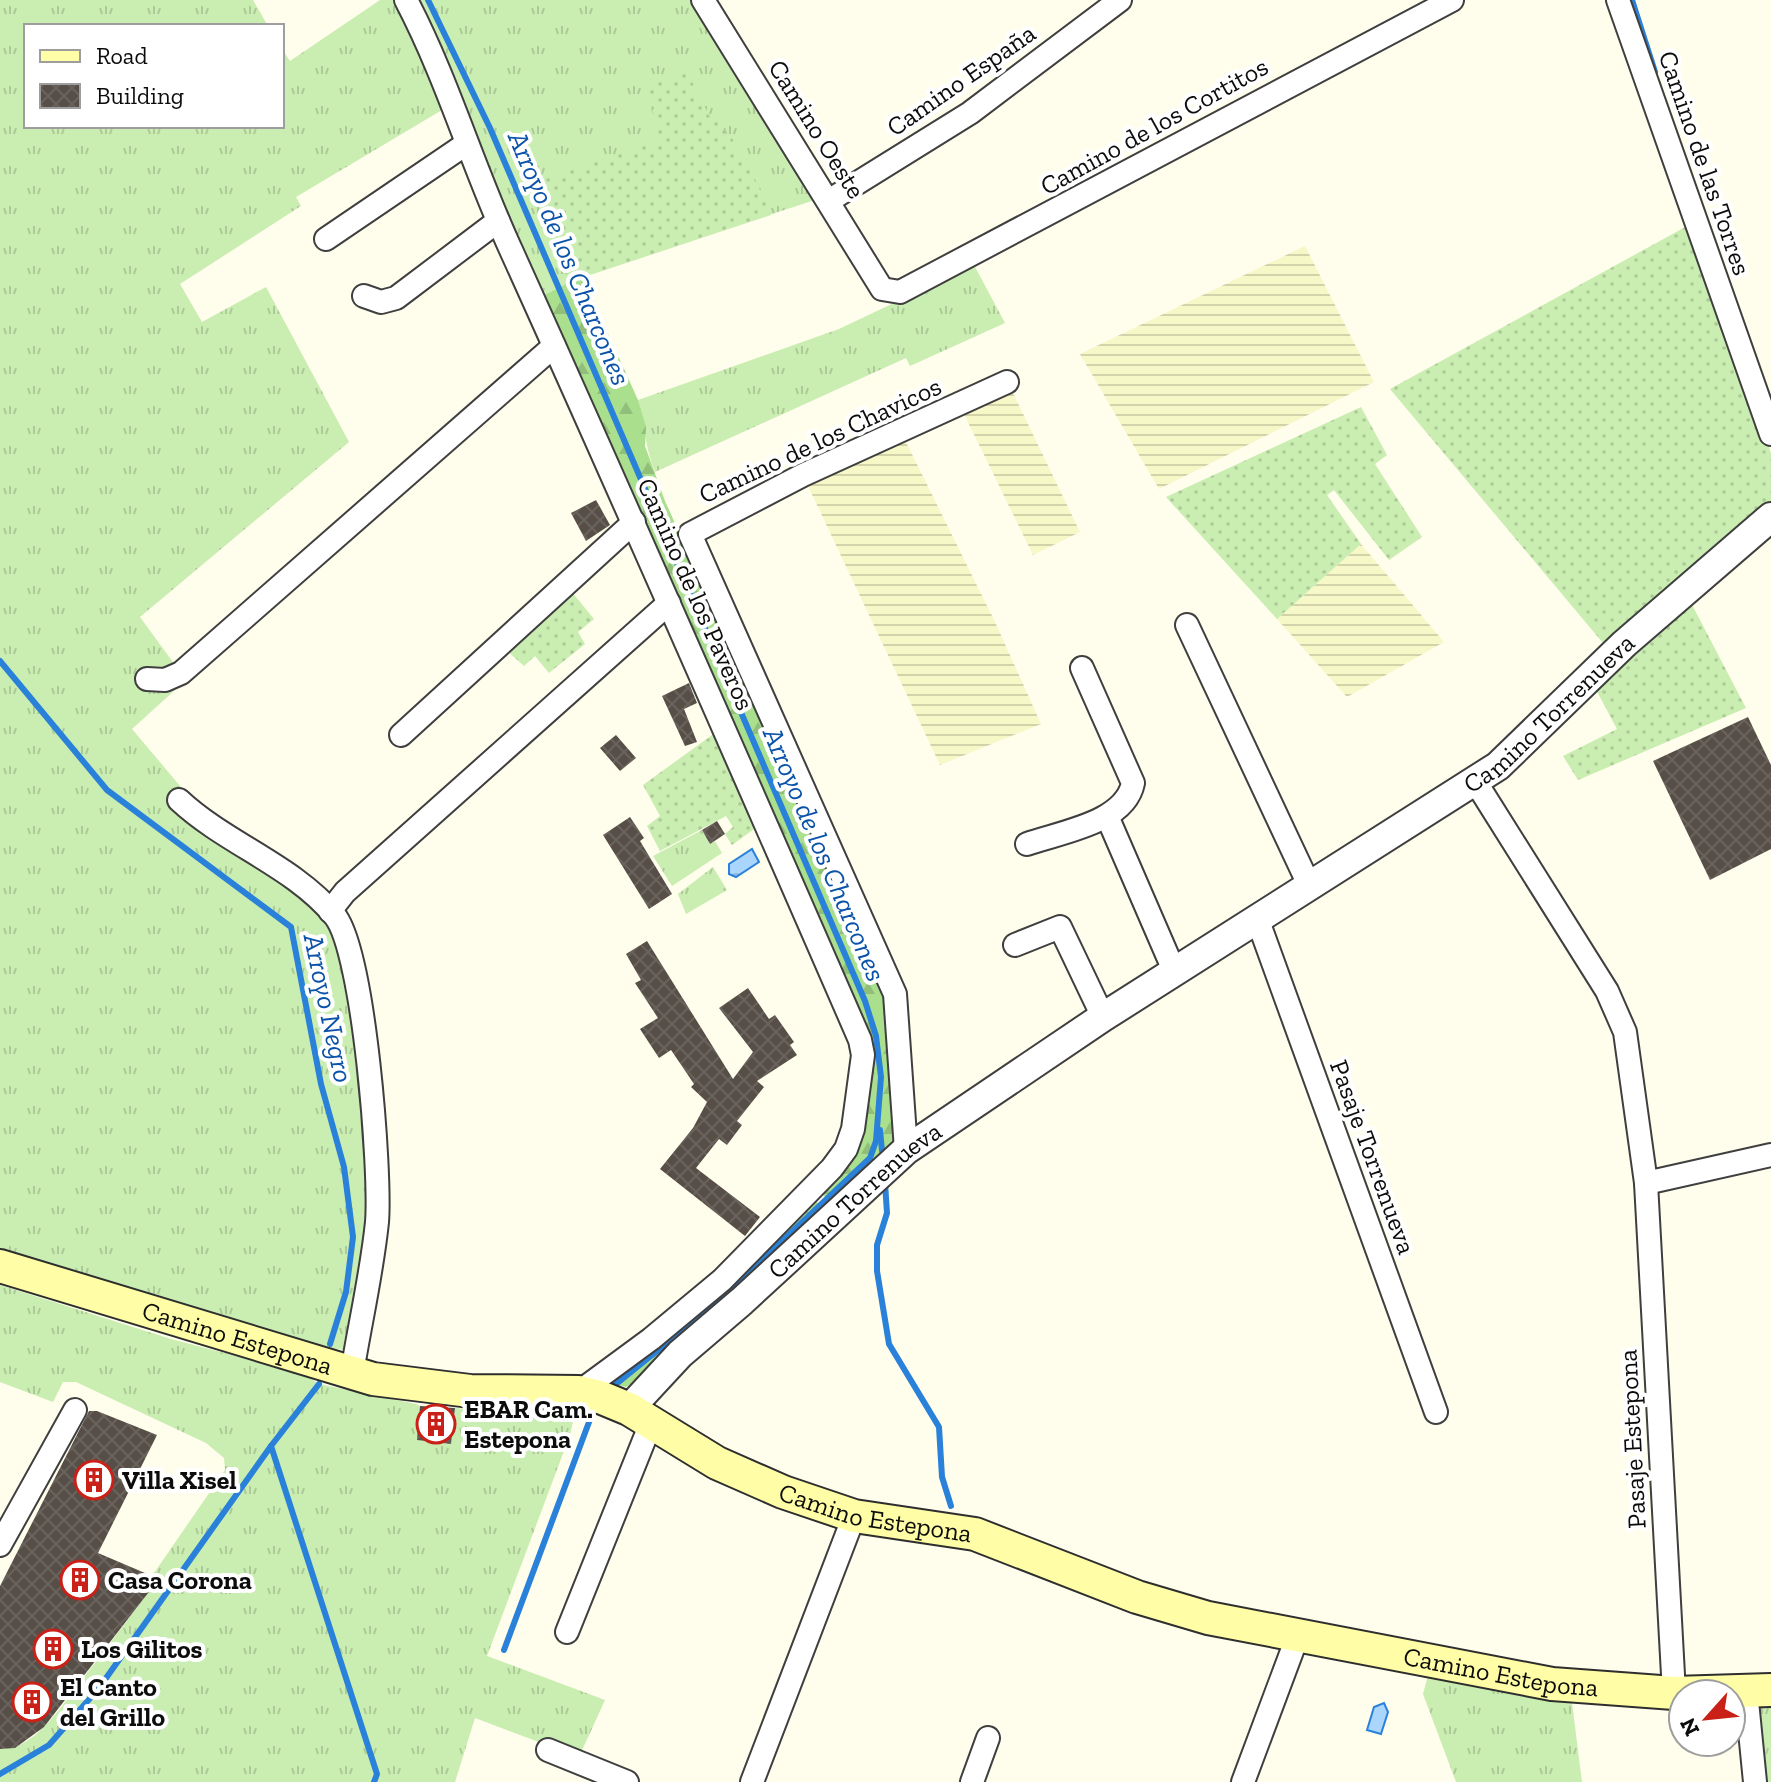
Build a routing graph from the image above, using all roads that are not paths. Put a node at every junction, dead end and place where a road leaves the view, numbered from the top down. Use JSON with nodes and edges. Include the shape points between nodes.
{"nodes":[{"id":1,"x":406,"y":0,"type":"edge"},
{"id":2,"x":703,"y":0,"type":"edge"},
{"id":3,"x":1120,"y":0,"type":"edge"},
{"id":4,"x":1452,"y":0,"type":"edge"},
{"id":5,"x":1618,"y":0,"type":"edge"},
{"id":6,"x":466,"y":144,"type":"junction"},
{"id":7,"x":830,"y":200,"type":"junction"},
{"id":8,"x":498,"y":221,"type":"junction"},
{"id":9,"x":326,"y":239,"type":"dead end"},
{"id":10,"x":882,"y":289,"type":"joint"},
{"id":11,"x":364,"y":296,"type":"dead end"},
{"id":12,"x":554,"y":346,"type":"junction"},
{"id":13,"x":1007,"y":382,"type":"dead end"},
{"id":14,"x":1771,"y":434,"type":"edge"},
{"id":15,"x":1771,"y":517,"type":"edge"},
{"id":16,"x":634,"y":522,"type":"junction"},
{"id":17,"x":669,"y":603,"type":"junction"},
{"id":18,"x":1187,"y":625,"type":"dead end"},
{"id":19,"x":1082,"y":668,"type":"dead end"},
{"id":20,"x":147,"y":679,"type":"dead end"},
{"id":21,"x":401,"y":735,"type":"dead end"},
{"id":22,"x":1475,"y":781,"type":"junction"},
{"id":23,"x":179,"y":800,"type":"dead end"},
{"id":24,"x":1107,"y":816,"type":"junction"},
{"id":25,"x":1027,"y":844,"type":"dead end"},
{"id":26,"x":1310,"y":887,"type":"junction"},
{"id":27,"x":330,"y":911,"type":"junction"},
{"id":28,"x":1258,"y":921,"type":"junction"},
{"id":29,"x":1015,"y":945,"type":"dead end"},
{"id":30,"x":1175,"y":973,"type":"junction"},
{"id":31,"x":1103,"y":1017,"type":"junction"},
{"id":32,"x":906,"y":1150,"type":"junction"},
{"id":33,"x":1771,"y":1155,"type":"edge"},
{"id":34,"x":1646,"y":1183,"type":"junction"},
{"id":35,"x":824,"y":1202,"type":"junction"},
{"id":36,"x":0,"y":1266,"type":"edge"},
{"id":37,"x":732,"y":1291,"type":"junction"},
{"id":38,"x":352,"y":1373,"type":"junction"},
{"id":39,"x":612,"y":1404,"type":"junction"},
{"id":40,"x":75,"y":1410,"type":"dead end"},
{"id":41,"x":1436,"y":1412,"type":"dead end"},
{"id":42,"x":854,"y":1516,"type":"junction"},
{"id":43,"x":0,"y":1545,"type":"edge"},
{"id":44,"x":567,"y":1632,"type":"dead end"},
{"id":45,"x":1293,"y":1647,"type":"junction"},
{"id":46,"x":1673,"y":1678,"type":"edge"},
{"id":47,"x":1759,"y":1691,"type":"edge"},
{"id":48,"x":1667,"y":1692,"type":"edge"},
{"id":49,"x":988,"y":1738,"type":"dead end"},
{"id":50,"x":548,"y":1750,"type":"dead end"},
{"id":51,"x":627,"y":1782,"type":"edge"},
{"id":52,"x":752,"y":1782,"type":"edge"},
{"id":53,"x":972,"y":1782,"type":"edge"},
{"id":54,"x":1243,"y":1782,"type":"edge"},
{"id":55,"x":1755,"y":1782,"type":"edge"}],
"edges":[{"from":1,"to":6,"type":"street","name":"Camino de los Paveros","via":[[438,66]]},
{"from":2,"to":7,"type":"street","name":"Camino Oeste"},
{"from":3,"to":7,"type":"street","name":"Camino España","via":[[970,113]]},
{"from":4,"to":10,"type":"street","name":"Camino de los Cortitos","via":[[900,292]]},
{"from":5,"to":14,"type":"street","name":"Camino de las Torres"},
{"from":6,"to":8,"type":"street","name":"Camino de los Paveros"},
{"from":6,"to":9,"type":"street"},
{"from":7,"to":10,"type":"street","name":"Camino Oeste"},
{"from":8,"to":11,"type":"street","via":[[396,298],[381,302]]},
{"from":8,"to":12,"type":"street","name":"Camino de los Paveros"},
{"from":12,"to":16,"type":"street","name":"Camino de los Paveros"},
{"from":12,"to":20,"type":"street","via":[[181,673],[165,680]]},
{"from":13,"to":32,"type":"street","name":"Camino de los Chavicos","via":[[803,475],[690,534],[895,994]]},
{"from":15,"to":22,"type":"street","name":"Camino Torrenueva","via":[[1624,644],[1498,766]]},
{"from":16,"to":17,"type":"street","name":"Camino de los Paveros"},
{"from":16,"to":21,"type":"street"},
{"from":17,"to":27,"type":"street"},
{"from":17,"to":35,"type":"street","name":"Camino de los Paveros","via":[[862,1048],[848,1145]]},
{"from":18,"to":26,"type":"street"},
{"from":19,"to":24,"type":"street","via":[[1133,783],[1128,798]]},
{"from":22,"to":26,"type":"street","name":"Camino Torrenueva"},
{"from":22,"to":34,"type":"street","name":"Pasaje Estepona","via":[[1622,1019]]},
{"from":23,"to":27,"type":"street","via":[[211,828],[313,893]]},
{"from":24,"to":25,"type":"street"},
{"from":24,"to":30,"type":"street"},
{"from":26,"to":28,"type":"street","name":"Camino Torrenueva"},
{"from":27,"to":38,"type":"street","via":[[342,927],[355,974],[374,1145],[377,1220]]},
{"from":28,"to":30,"type":"street","name":"Camino Torrenueva"},
{"from":28,"to":41,"type":"street","name":"Pasaje Torrenueva"},
{"from":29,"to":31,"type":"street","via":[[1060,927]]},
{"from":30,"to":31,"type":"street","name":"Camino Torrenueva"},
{"from":31,"to":32,"type":"street","name":"Camino Torrenueva"},
{"from":32,"to":35,"type":"street","name":"Camino Torrenueva"},
{"from":33,"to":34,"type":"street"},
{"from":34,"to":46,"type":"street","name":"Pasaje Estepona"},
{"from":35,"to":37,"type":"street","name":"Camino Torrenueva"},
{"from":36,"to":38,"type":"main road","name":"Camino Estepona"},
{"from":37,"to":39,"type":"street","name":"Camino Torrenueva","via":[[680,1354]]},
{"from":37,"to":39,"type":"street","via":[[651,1339]]},
{"from":38,"to":39,"type":"main road","name":"Camino Estepona"},
{"from":39,"to":42,"type":"main road","name":"Camino Estepona","via":[[717,1463]]},
{"from":39,"to":44,"type":"street"},
{"from":40,"to":43,"type":"street"},
{"from":42,"to":45,"type":"main road","name":"Camino Estepona","via":[[975,1534],[1137,1597]]},
{"from":42,"to":52,"type":"street"},
{"from":45,"to":48,"type":"main road","name":"Camino Estepona","via":[[1552,1684]]},
{"from":45,"to":54,"type":"street"},
{"from":47,"to":55,"type":"street"},
{"from":49,"to":53,"type":"street"},
{"from":50,"to":51,"type":"street"}]}
